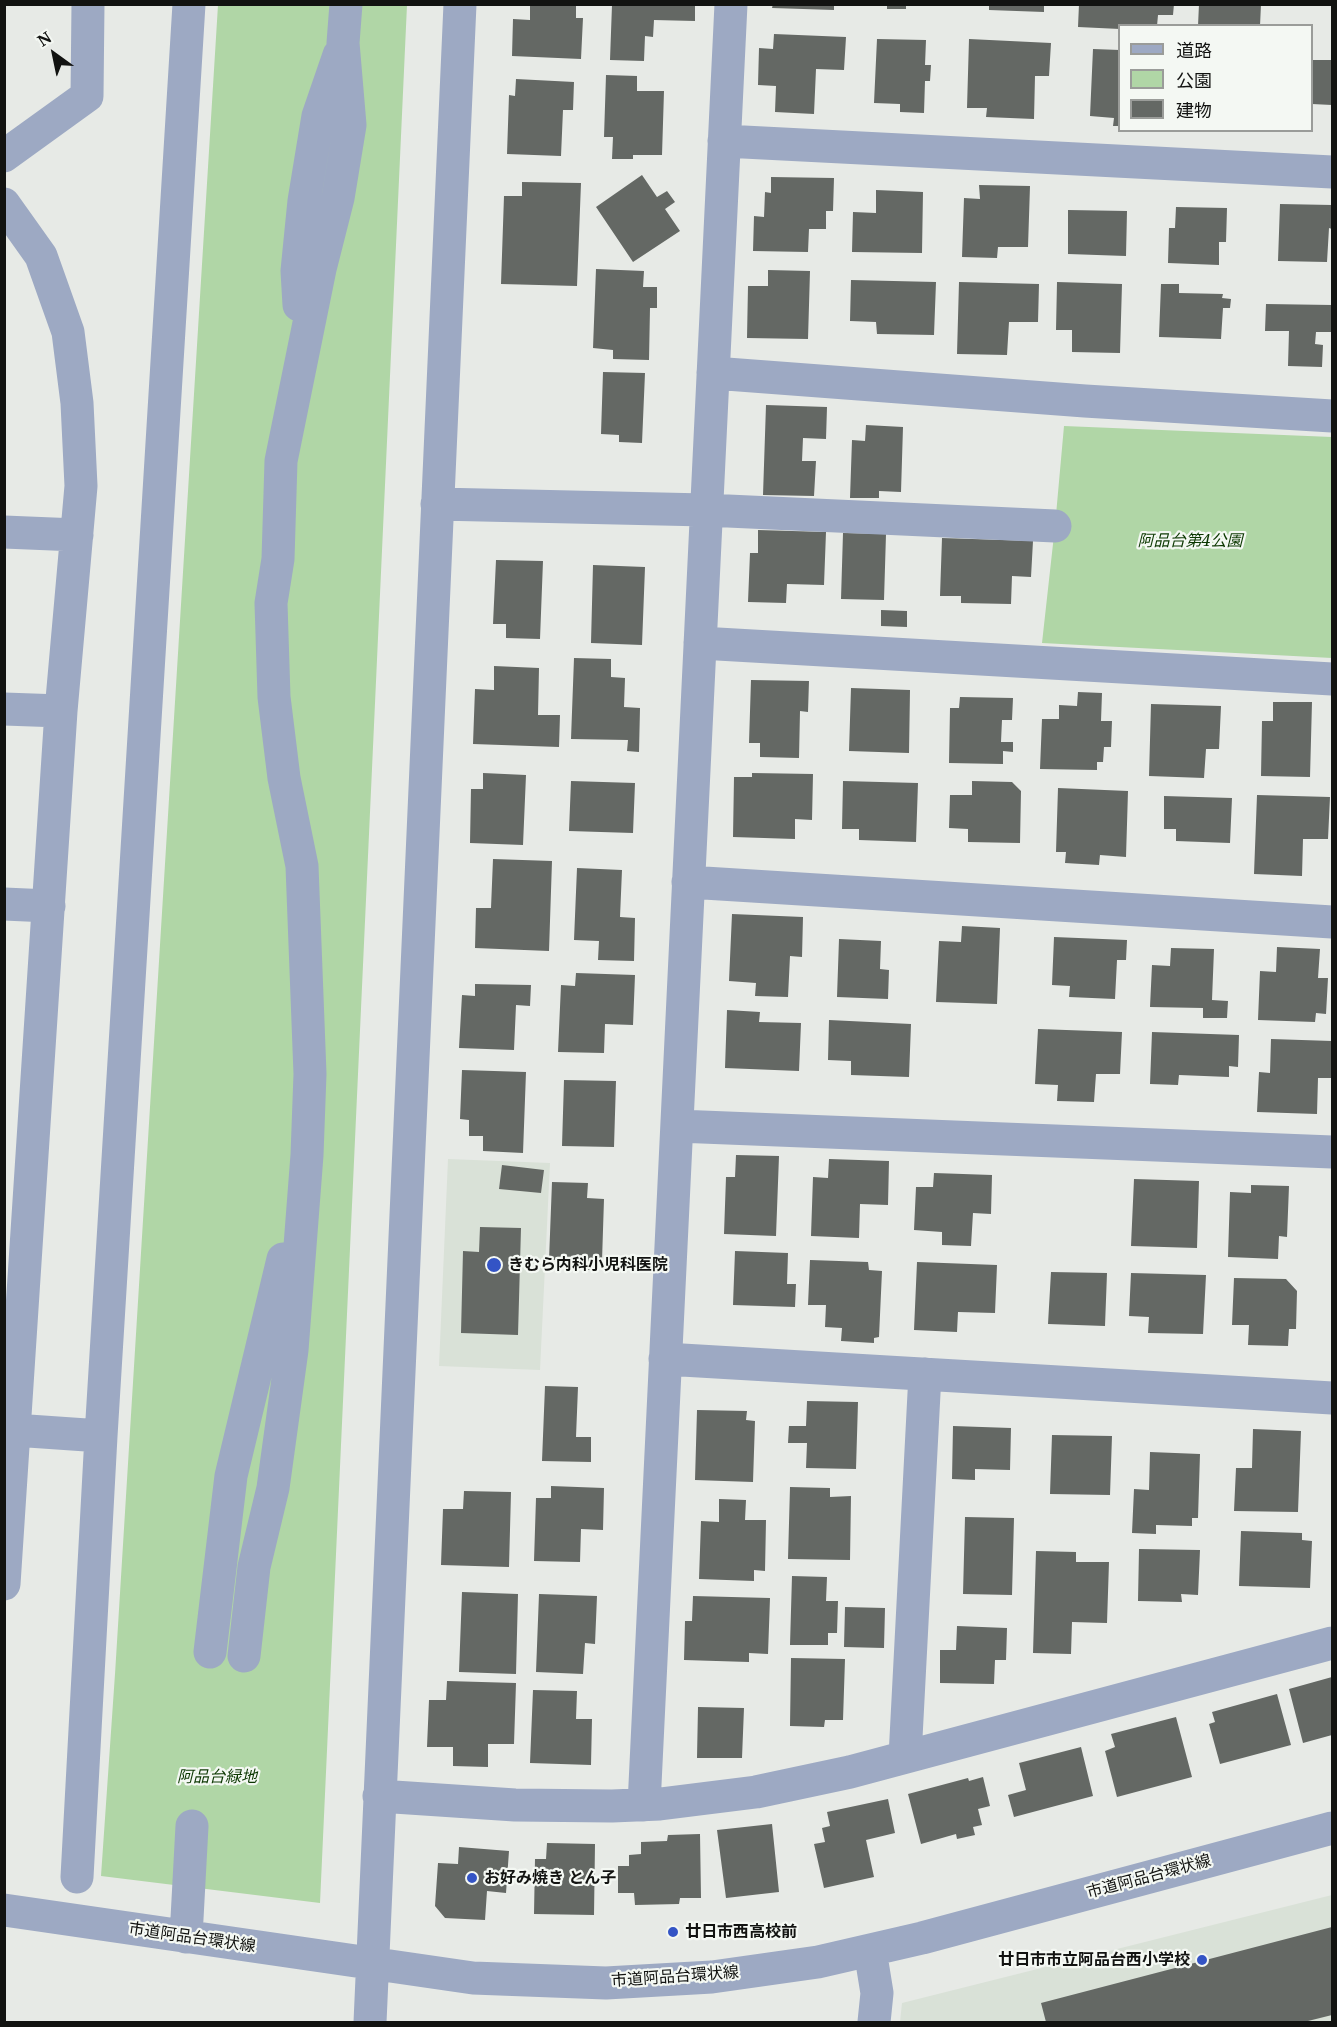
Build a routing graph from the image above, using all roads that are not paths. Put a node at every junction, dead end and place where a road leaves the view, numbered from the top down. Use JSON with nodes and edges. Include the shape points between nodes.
{"nodes":[{"id":1,"x":88,"y":4,"type":"edge"},
{"id":2,"x":189,"y":4,"type":"edge"},
{"id":3,"x":333,"y":4,"type":"edge"},
{"id":4,"x":346,"y":4,"type":"edge"},
{"id":5,"x":460,"y":4,"type":"edge"},
{"id":6,"x":730,"y":4,"type":"edge"},
{"id":7,"x":343,"y":43,"type":"junction"},
{"id":8,"x":724,"y":141,"type":"junction"},
{"id":9,"x":4,"y":156,"type":"edge"},
{"id":10,"x":1332,"y":172,"type":"edge"},
{"id":11,"x":4,"y":204,"type":"edge"},
{"id":12,"x":713,"y":373,"type":"junction"},
{"id":13,"x":1332,"y":416,"type":"edge"},
{"id":14,"x":437,"y":504,"type":"junction"},
{"id":15,"x":706,"y":510,"type":"junction"},
{"id":16,"x":1055,"y":526,"type":"dead end"},
{"id":17,"x":4,"y":532,"type":"edge"},
{"id":18,"x":77,"y":535,"type":"junction"},
{"id":19,"x":700,"y":643,"type":"junction"},
{"id":20,"x":1332,"y":680,"type":"edge"},
{"id":21,"x":4,"y":709,"type":"edge"},
{"id":22,"x":61,"y":711,"type":"junction"},
{"id":23,"x":688,"y":882,"type":"junction"},
{"id":24,"x":4,"y":904,"type":"edge"},
{"id":25,"x":49,"y":906,"type":"junction"},
{"id":26,"x":1332,"y":922,"type":"edge"},
{"id":27,"x":676,"y":1126,"type":"junction"},
{"id":28,"x":1332,"y":1152,"type":"edge"},
{"id":29,"x":308,"y":1155,"type":"junction"},
{"id":30,"x":665,"y":1359,"type":"junction"},
{"id":31,"x":926,"y":1374,"type":"junction"},
{"id":32,"x":1332,"y":1398,"type":"edge"},
{"id":33,"x":11,"y":1416,"type":"edge"},
{"id":34,"x":101,"y":1436,"type":"junction"},
{"id":35,"x":4,"y":1584,"type":"edge"},
{"id":36,"x":1332,"y":1643,"type":"edge"},
{"id":37,"x":210,"y":1652,"type":"dead end"},
{"id":38,"x":244,"y":1656,"type":"dead end"},
{"id":39,"x":905,"y":1757,"type":"junction"},
{"id":40,"x":379,"y":1796,"type":"junction"},
{"id":41,"x":644,"y":1805,"type":"junction"},
{"id":42,"x":192,"y":1826,"type":"dead end"},
{"id":43,"x":1332,"y":1828,"type":"edge"},
{"id":44,"x":77,"y":1877,"type":"dead end"},
{"id":45,"x":4,"y":1910,"type":"edge"},
{"id":46,"x":186,"y":1937,"type":"junction"},
{"id":47,"x":870,"y":1950,"type":"junction"},
{"id":48,"x":372,"y":1964,"type":"junction"},
{"id":49,"x":370,"y":2022,"type":"edge"},
{"id":50,"x":874,"y":2022,"type":"edge"}],
"edges":[{"from":1,"to":9,"type":"street","via":[[87,96]]},
{"from":2,"to":34,"type":"street"},
{"from":3,"to":7,"type":"street"},
{"from":4,"to":7,"type":"street"},
{"from":5,"to":14,"type":"street"},
{"from":6,"to":8,"type":"street"},
{"from":7,"to":29,"type":"street","via":[[350,124],[338,198],[281,461],[278,559],[270,603],[284,778],[302,866],[310,1074]]},
{"from":8,"to":10,"type":"street"},
{"from":8,"to":12,"type":"street"},
{"from":11,"to":18,"type":"street","via":[[41,256],[68,332],[81,486]]},
{"from":12,"to":13,"type":"street"},
{"from":12,"to":15,"type":"street"},
{"from":14,"to":15,"type":"street"},
{"from":14,"to":40,"type":"street"},
{"from":15,"to":16,"type":"street"},
{"from":15,"to":19,"type":"street"},
{"from":17,"to":18,"type":"street"},
{"from":18,"to":22,"type":"street"},
{"from":19,"to":20,"type":"street"},
{"from":19,"to":23,"type":"street"},
{"from":21,"to":22,"type":"street"},
{"from":22,"to":25,"type":"street"},
{"from":23,"to":26,"type":"street"},
{"from":23,"to":27,"type":"street"},
{"from":24,"to":25,"type":"street"},
{"from":25,"to":33,"type":"street"},
{"from":27,"to":28,"type":"street"},
{"from":27,"to":30,"type":"street"},
{"from":29,"to":37,"type":"street","via":[[231,1476]]},
{"from":29,"to":38,"type":"street","via":[[292,1350],[273,1488],[254,1567]]},
{"from":30,"to":31,"type":"street"},
{"from":30,"to":41,"type":"street"},
{"from":31,"to":32,"type":"street"},
{"from":31,"to":39,"type":"street"},
{"from":33,"to":34,"type":"street"},
{"from":33,"to":35,"type":"street"},
{"from":34,"to":44,"type":"street"},
{"from":36,"to":39,"type":"street"},
{"from":39,"to":41,"type":"street","via":[[756,1792]]},
{"from":40,"to":41,"type":"street","via":[[564,1806]]},
{"from":40,"to":48,"type":"street"},
{"from":42,"to":46,"type":"street"},
{"from":43,"to":47,"type":"street","name":"市道阿品台環状線"},
{"from":45,"to":46,"type":"street","name":"市道阿品台環状線"},
{"from":46,"to":48,"type":"street","name":"市道阿品台環状線"},
{"from":47,"to":48,"type":"street","name":"市道阿品台環状線","via":[[818,1962],[712,1977],[606,1983],[499,1980]]},
{"from":47,"to":50,"type":"street","via":[[877,1993]]},
{"from":48,"to":49,"type":"street"}]}
